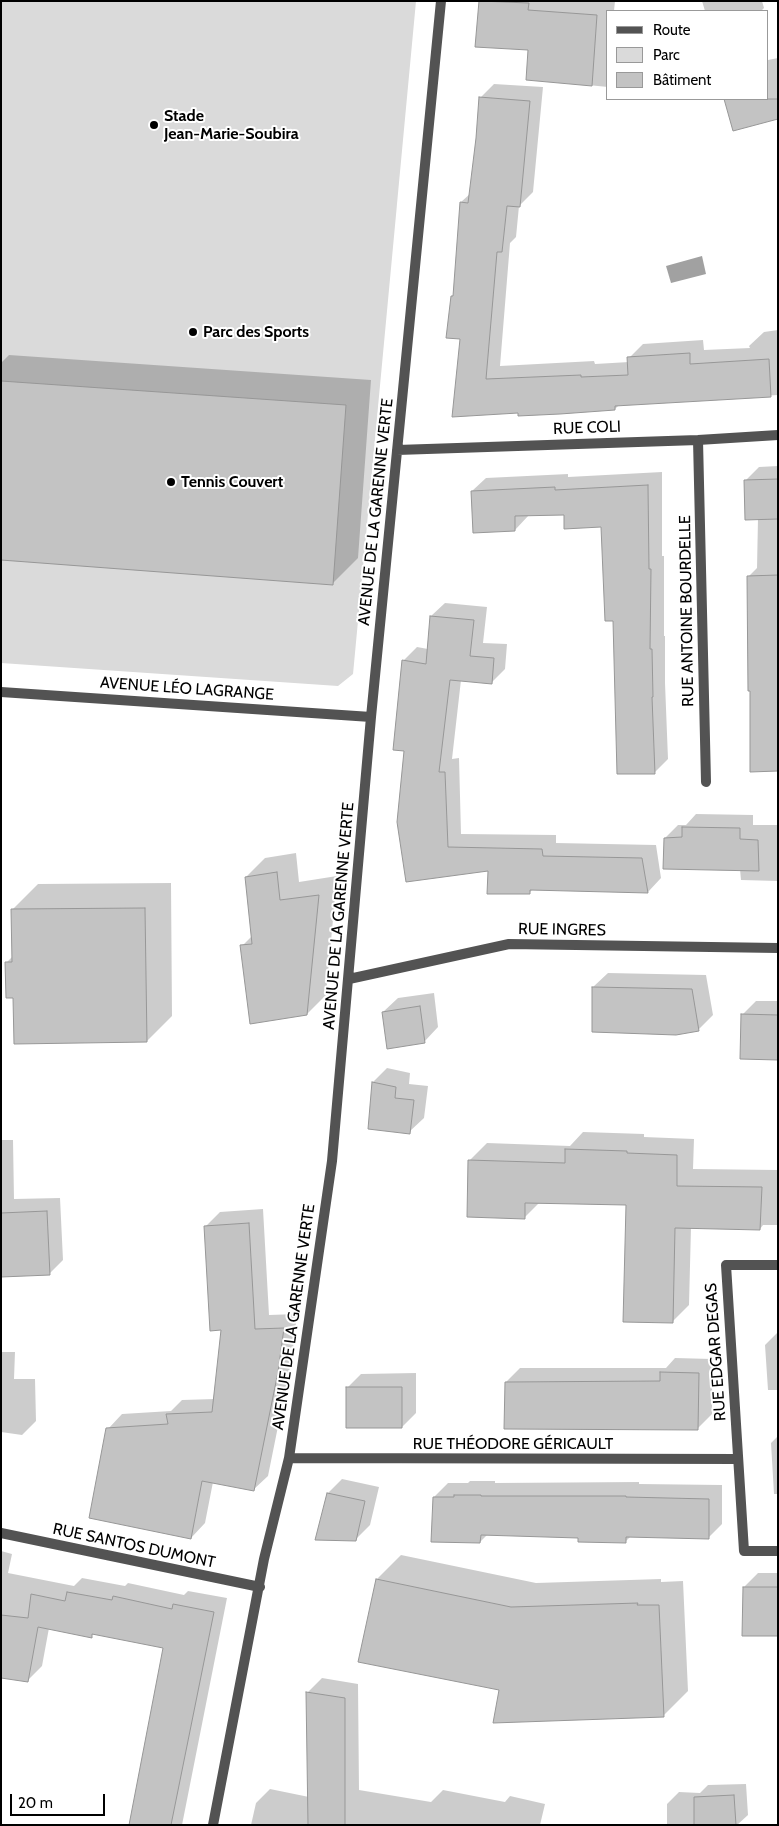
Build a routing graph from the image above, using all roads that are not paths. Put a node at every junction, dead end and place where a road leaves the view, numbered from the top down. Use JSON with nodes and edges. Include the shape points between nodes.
{"nodes":[{"id":1,"x":441,"y":1,"type":"edge"},
{"id":2,"x":778,"y":435,"type":"edge"},
{"id":3,"x":698,"y":440,"type":"junction"},
{"id":4,"x":397,"y":450,"type":"junction"},
{"id":5,"x":1,"y":692,"type":"edge"},
{"id":6,"x":371,"y":717,"type":"junction"},
{"id":7,"x":706,"y":782,"type":"dead end"},
{"id":8,"x":778,"y":948,"type":"edge"},
{"id":9,"x":349,"y":979,"type":"junction"},
{"id":10,"x":778,"y":1266,"type":"edge"},
{"id":11,"x":289,"y":1458,"type":"junction"},
{"id":12,"x":738,"y":1459,"type":"junction"},
{"id":13,"x":1,"y":1533,"type":"edge"},
{"id":14,"x":778,"y":1551,"type":"edge"},
{"id":15,"x":260,"y":1587,"type":"junction"},
{"id":16,"x":213,"y":1825,"type":"edge"}],
"edges":[{"from":1,"to":4,"type":"street","name":"AVENUE DE LA GARENNE VERTE"},
{"from":2,"to":3,"type":"street","name":"RUE COLI"},
{"from":3,"to":4,"type":"street","name":"RUE COLI"},
{"from":3,"to":7,"type":"street","name":"RUE ANTOINE BOURDELLE"},
{"from":4,"to":6,"type":"street","name":"AVENUE DE LA GARENNE VERTE"},
{"from":5,"to":6,"type":"street","name":"AVENUE LÉO LAGRANGE"},
{"from":6,"to":9,"type":"street","name":"AVENUE DE LA GARENNE VERTE"},
{"from":8,"to":9,"type":"street","name":"RUE INGRES","via":[[509,944]]},
{"from":9,"to":11,"type":"street","name":"AVENUE DE LA GARENNE VERTE","via":[[332,1161]]},
{"from":10,"to":12,"type":"street","name":"RUE EDGAR DEGAS","via":[[726,1265]]},
{"from":11,"to":12,"type":"street","name":"RUE THÉODORE GÉRICAULT"},
{"from":11,"to":15,"type":"street","name":"AVENUE DE LA GARENNE VERTE"},
{"from":12,"to":14,"type":"street","via":[[744,1551]]},
{"from":13,"to":15,"type":"street","name":"RUE SANTOS DUMONT"},
{"from":15,"to":16,"type":"street","name":"AVENUE DE LA GARENNE VERTE"}]}
